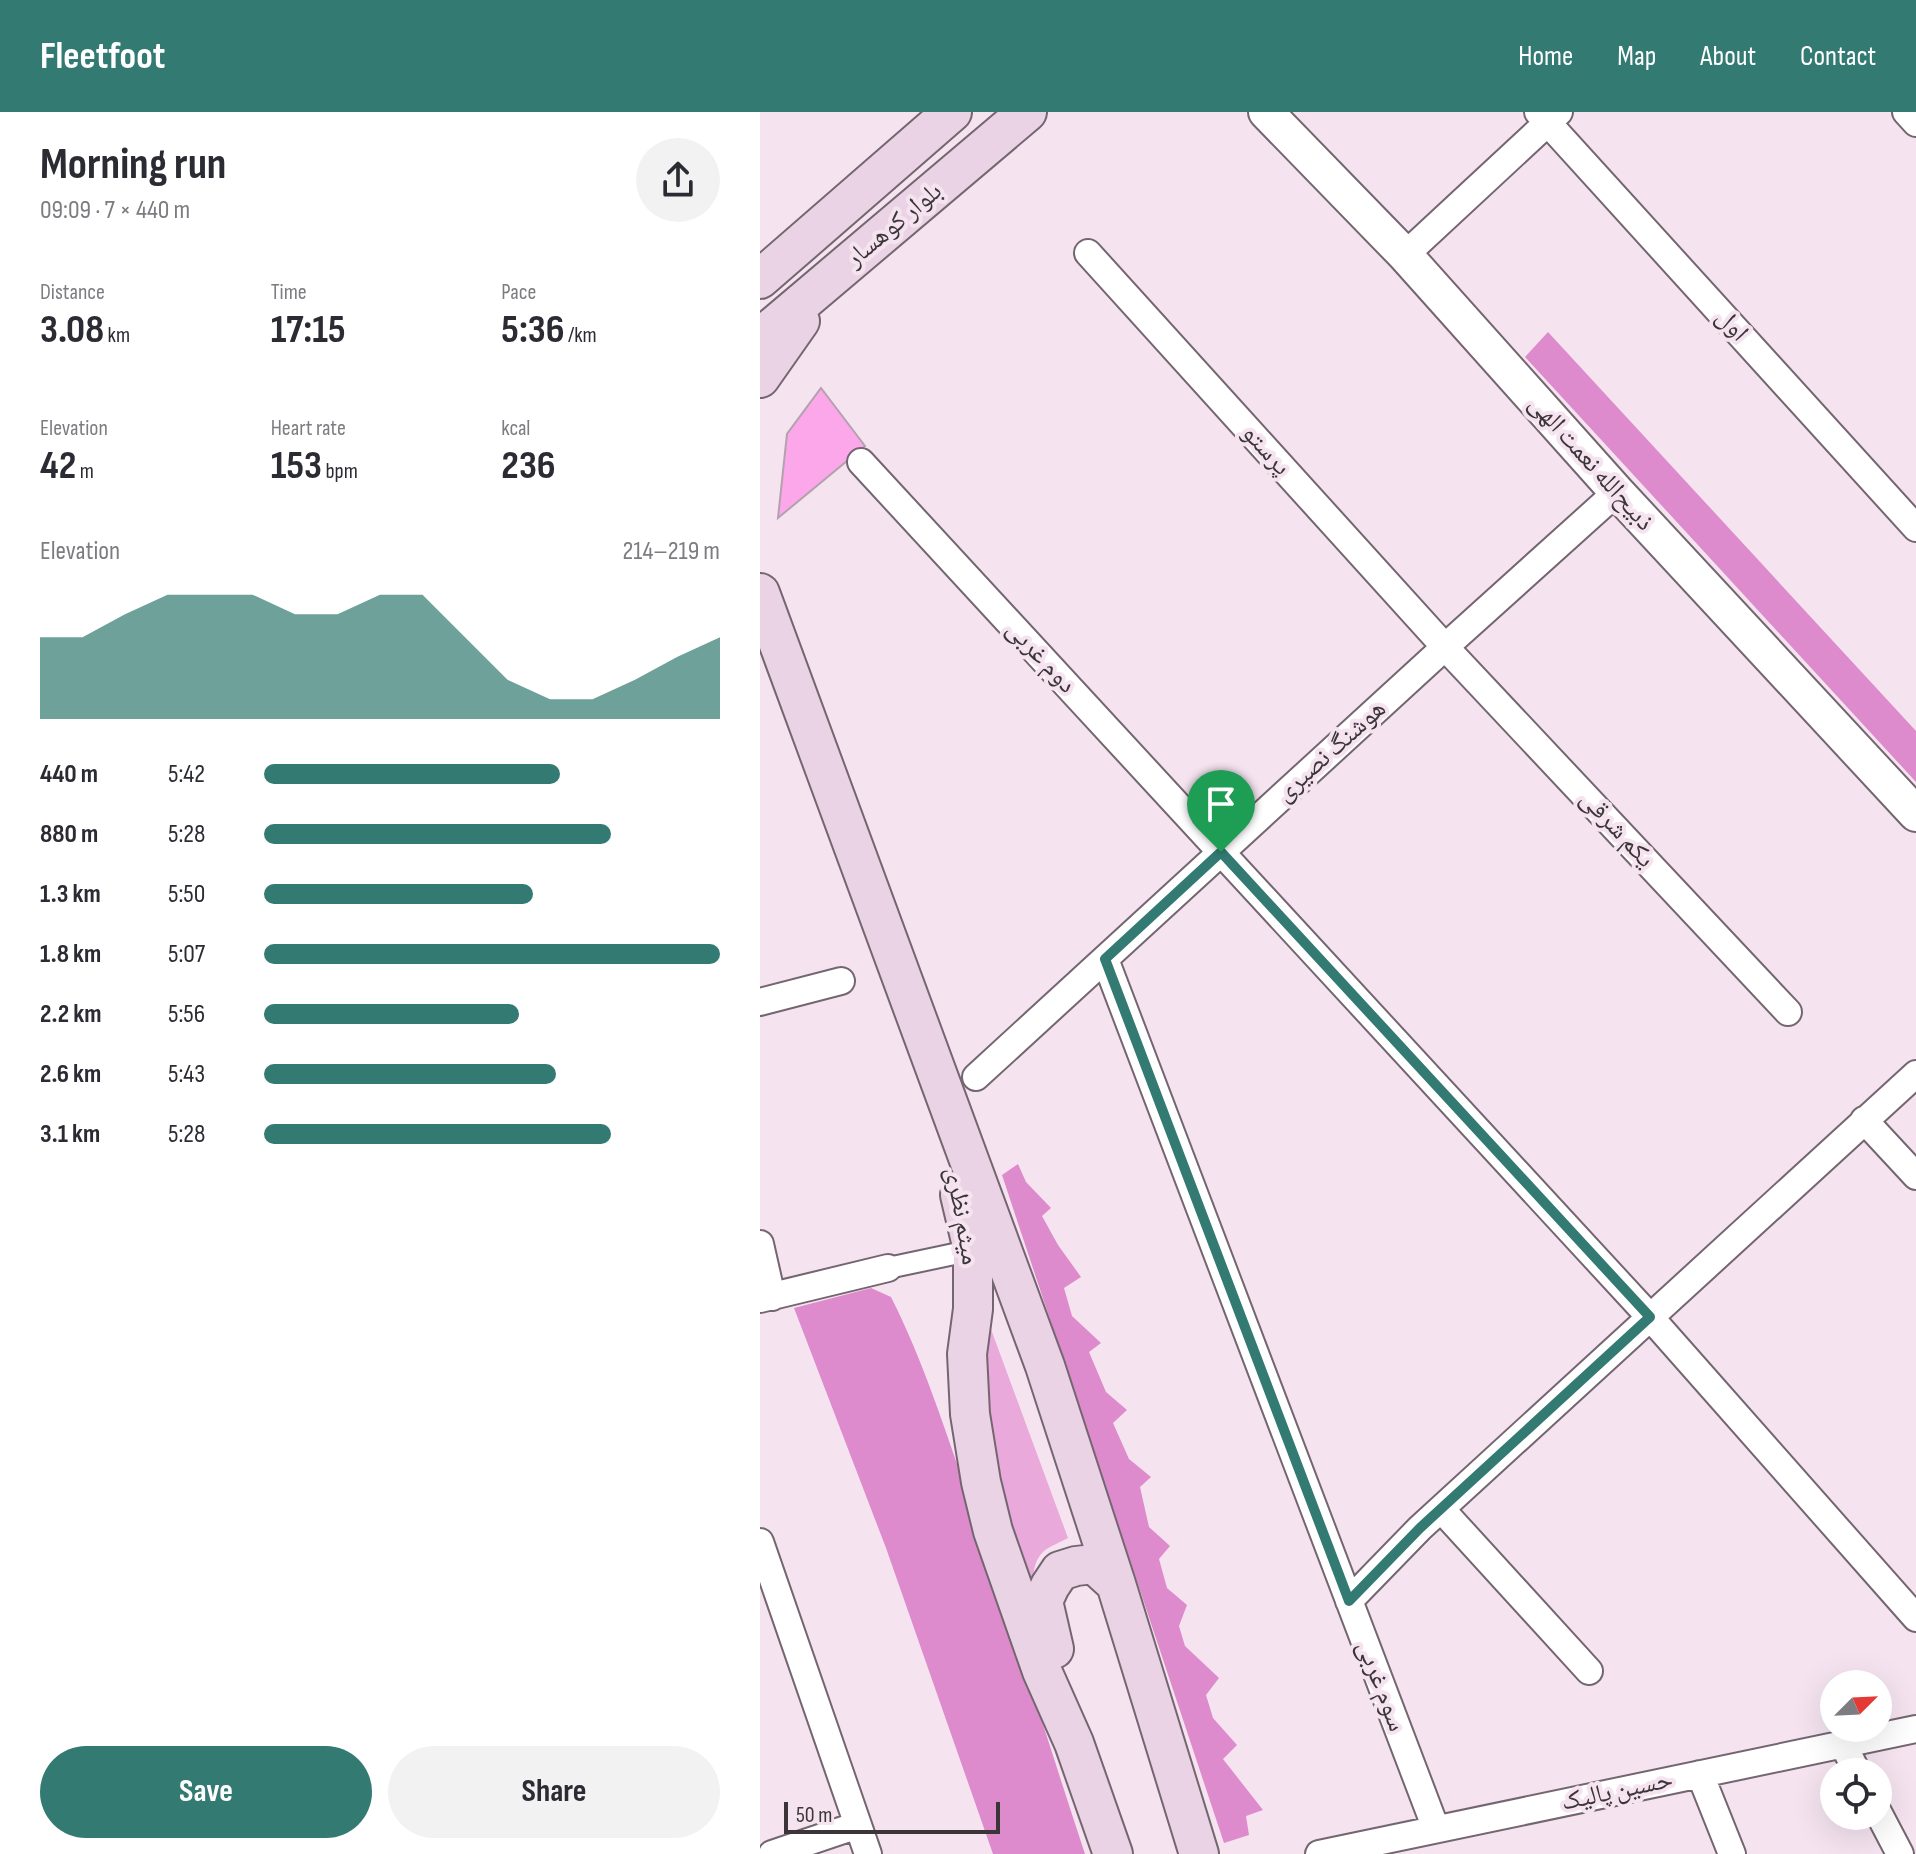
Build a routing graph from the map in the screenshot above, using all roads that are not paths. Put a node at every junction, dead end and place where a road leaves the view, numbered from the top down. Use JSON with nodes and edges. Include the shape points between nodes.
{"nodes":[{"id":1,"x":952,"y":112,"type":"edge"},
{"id":2,"x":1027,"y":112,"type":"edge"},
{"id":3,"x":1266,"y":112,"type":"edge"},
{"id":4,"x":1906,"y":112,"type":"edge"},
{"id":5,"x":1549,"y":115,"type":"edge"},
{"id":6,"x":1916,"y":123,"type":"edge"},
{"id":7,"x":1088,"y":253,"type":"dead end"},
{"id":8,"x":1405,"y":255,"type":"junction"},
{"id":9,"x":760,"y":279,"type":"edge"},
{"id":10,"x":830,"y":279,"type":"junction"},
{"id":11,"x":760,"y":338,"type":"edge"},
{"id":12,"x":760,"y":378,"type":"edge"},
{"id":13,"x":861,"y":462,"type":"dead end"},
{"id":14,"x":1617,"y":492,"type":"junction"},
{"id":15,"x":1916,"y":528,"type":"edge"},
{"id":16,"x":760,"y":593,"type":"edge"},
{"id":17,"x":760,"y":635,"type":"edge"},
{"id":18,"x":1445,"y":647,"type":"junction"},
{"id":19,"x":1916,"y":814,"type":"edge"},
{"id":20,"x":1221,"y":852,"type":"junction"},
{"id":21,"x":1105,"y":959,"type":"junction"},
{"id":22,"x":841,"y":981,"type":"dead end"},
{"id":23,"x":760,"y":1002,"type":"edge"},
{"id":24,"x":1788,"y":1012,"type":"dead end"},
{"id":25,"x":1916,"y":1074,"type":"edge"},
{"id":26,"x":976,"y":1077,"type":"dead end"},
{"id":27,"x":1864,"y":1120,"type":"junction"},
{"id":28,"x":1916,"y":1176,"type":"edge"},
{"id":29,"x":760,"y":1244,"type":"edge"},
{"id":30,"x":973,"y":1250,"type":"junction"},
{"id":31,"x":888,"y":1268,"type":"joint"},
{"id":32,"x":766,"y":1298,"type":"edge"},
{"id":33,"x":1650,"y":1317,"type":"junction"},
{"id":34,"x":1442,"y":1510,"type":"junction"},
{"id":35,"x":760,"y":1542,"type":"edge"},
{"id":36,"x":1116,"y":1584,"type":"junction"},
{"id":37,"x":1349,"y":1601,"type":"junction"},
{"id":38,"x":1916,"y":1618,"type":"edge"},
{"id":39,"x":1589,"y":1671,"type":"dead end"},
{"id":40,"x":1916,"y":1729,"type":"edge"},
{"id":41,"x":1074,"y":1743,"type":"junction"},
{"id":42,"x":1843,"y":1744,"type":"junction"},
{"id":43,"x":1850,"y":1758,"type":"edge"},
{"id":44,"x":1700,"y":1774,"type":"junction"},
{"id":45,"x":858,"y":1825,"type":"junction"},
{"id":46,"x":1887,"y":1830,"type":"edge"},
{"id":47,"x":1423,"y":1839,"type":"edge"},
{"id":48,"x":772,"y":1854,"type":"edge"},
{"id":49,"x":868,"y":1854,"type":"edge"},
{"id":50,"x":1113,"y":1854,"type":"edge"},
{"id":51,"x":1199,"y":1854,"type":"edge"},
{"id":52,"x":1319,"y":1854,"type":"edge"},
{"id":53,"x":1732,"y":1854,"type":"edge"},
{"id":54,"x":1900,"y":1854,"type":"edge"}],
"edges":[{"from":1,"to":9,"type":"main road","name":"بلوار کوهسار"},
{"from":2,"to":10,"type":"main road","name":"بلوار کوهسار"},
{"from":3,"to":8,"type":"street","name":"ذبیح‌الله نعمت الهی"},
{"from":4,"to":6,"type":"street"},
{"from":5,"to":8,"type":"street"},
{"from":5,"to":15,"type":"street","name":"اول"},
{"from":7,"to":18,"type":"street","name":"پرستو"},
{"from":8,"to":14,"type":"street","name":"ذبیح‌الله نعمت الهی"},
{"from":10,"to":11,"type":"main road","name":"بلوار کوهسار"},
{"from":10,"to":12,"type":"main road"},
{"from":13,"to":20,"type":"street","name":"دوم غربی"},
{"from":14,"to":18,"type":"street","name":"هوشنگ نصیری"},
{"from":14,"to":19,"type":"street","name":"ذبیح‌الله نعمت الهی"},
{"from":16,"to":36,"type":"main road","via":[[1045,1366]]},
{"from":17,"to":30,"type":"main road","name":"میثم نظری","via":[[944,1127]]},
{"from":18,"to":20,"type":"street","name":"هوشنگ نصیری"},
{"from":18,"to":24,"type":"street","name":"یکم شرقی"},
{"from":20,"to":21,"type":"street","name":"هوشنگ نصیری"},
{"from":20,"to":33,"type":"street","name":"دوم غربی"},
{"from":21,"to":26,"type":"street","name":"هوشنگ نصیری"},
{"from":21,"to":37,"type":"street","name":"سوم غربی"},
{"from":22,"to":23,"type":"street"},
{"from":25,"to":27,"type":"street"},
{"from":27,"to":28,"type":"street"},
{"from":27,"to":33,"type":"street"},
{"from":29,"to":32,"type":"street"},
{"from":30,"to":31,"type":"street"},
{"from":30,"to":41,"type":"main road","name":"میثم نظری","via":[[967,1354],[981,1482],[1027,1629]]},
{"from":31,"to":32,"type":"street"},
{"from":33,"to":34,"type":"street"},
{"from":33,"to":38,"type":"street","name":"دوم غربی"},
{"from":34,"to":37,"type":"street"},
{"from":34,"to":39,"type":"street"},
{"from":35,"to":45,"type":"street"},
{"from":36,"to":41,"type":"main road","via":[[1094,1564],[1076,1566],[1060,1571],[1043,1601]]},
{"from":36,"to":51,"type":"main road"},
{"from":37,"to":47,"type":"street","name":"سوم غربی"},
{"from":40,"to":42,"type":"street","name":"حسین پالیک"},
{"from":41,"to":50,"type":"main road","name":"میثم نظری"},
{"from":42,"to":43,"type":"street"},
{"from":42,"to":44,"type":"street","name":"حسین پالیک"},
{"from":44,"to":47,"type":"street","name":"حسین پالیک"},
{"from":44,"to":53,"type":"street"},
{"from":45,"to":48,"type":"street"},
{"from":45,"to":49,"type":"street"},
{"from":46,"to":54,"type":"street"},
{"from":47,"to":52,"type":"street","name":"حسین پالیک"}]}
